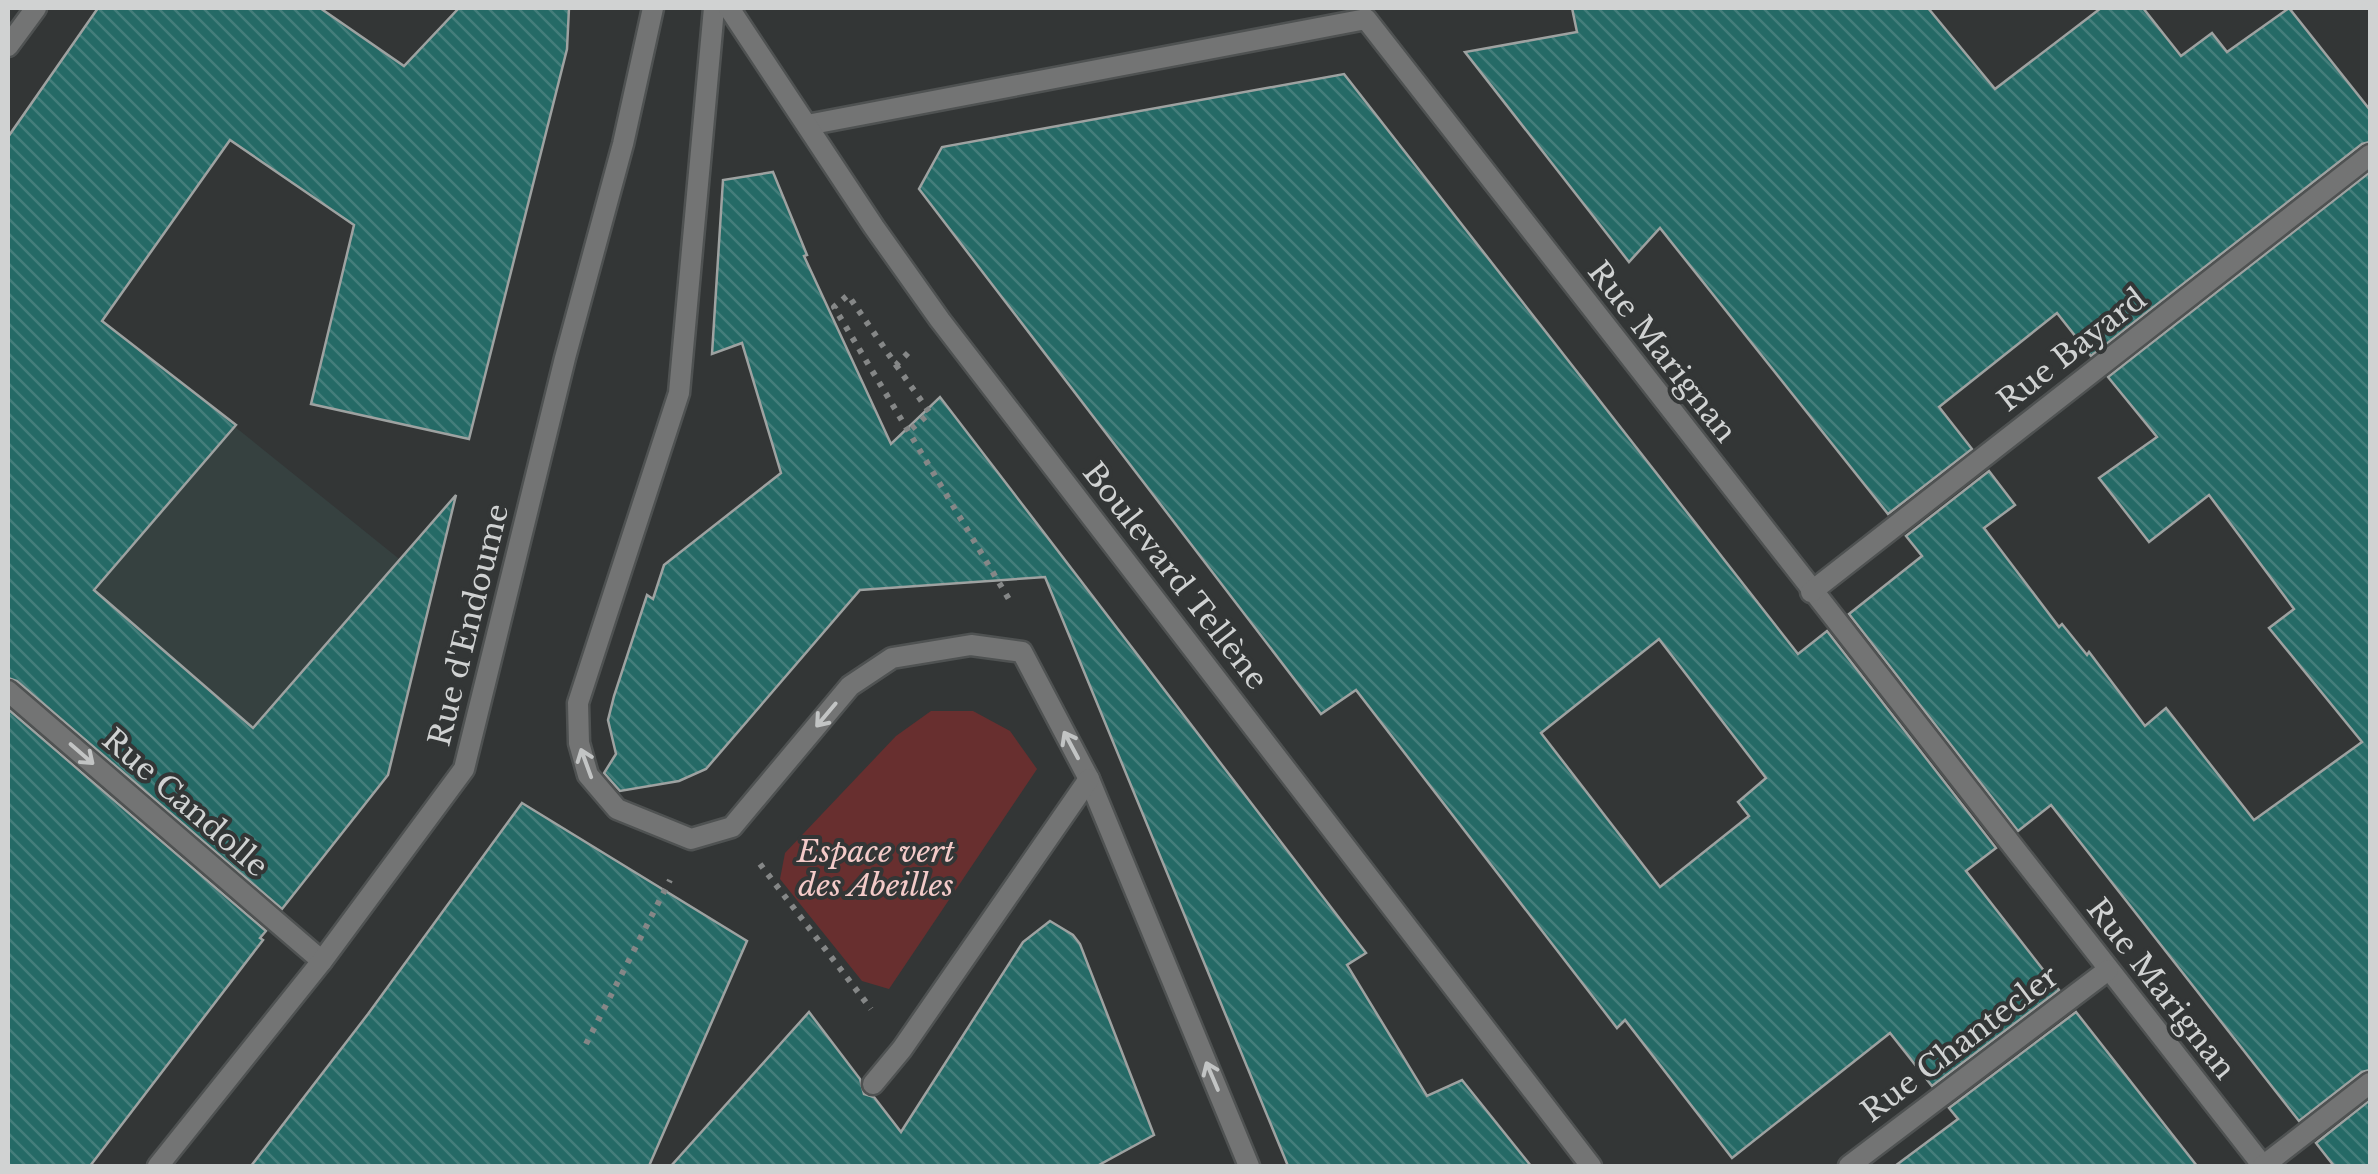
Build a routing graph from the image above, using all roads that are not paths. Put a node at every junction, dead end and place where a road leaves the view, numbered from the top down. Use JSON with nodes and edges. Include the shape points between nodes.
{"nodes":[{"id":1,"x":36,"y":8,"type":"edge"},
{"id":2,"x":653,"y":8,"type":"edge"},
{"id":3,"x":714,"y":8,"type":"edge"},
{"id":4,"x":729,"y":8,"type":"edge"},
{"id":5,"x":8,"y":46,"type":"edge"},
{"id":6,"x":808,"y":125,"type":"junction"},
{"id":7,"x":2370,"y":155,"type":"edge"},
{"id":8,"x":1810,"y":592,"type":"junction"},
{"id":9,"x":8,"y":691,"type":"edge"},
{"id":10,"x":1088,"y":779,"type":"junction"},
{"id":11,"x":322,"y":960,"type":"junction"},
{"id":12,"x":2108,"y":970,"type":"junction"},
{"id":13,"x":2370,"y":1083,"type":"edge"},
{"id":14,"x":873,"y":1084,"type":"dead end"},
{"id":15,"x":158,"y":1166,"type":"edge"},
{"id":16,"x":1250,"y":1166,"type":"edge"},
{"id":17,"x":1591,"y":1166,"type":"edge"},
{"id":18,"x":1849,"y":1166,"type":"edge"},
{"id":19,"x":2263,"y":1166,"type":"edge"}],
"edges":[{"from":1,"to":5,"type":"street"},
{"from":2,"to":11,"type":"street","name":"Rue d'Endoume","via":[[464,769]]},
{"from":10,"to":3,"type":"street","one_way":true,"via":[[1022,652],[971,645],[892,658],[850,686],[732,827],[691,839],[617,810],[588,775],[578,703],[679,393]]},
{"from":4,"to":6,"type":"street","name":"Boulevard Tellène"},
{"from":6,"to":8,"type":"street","name":"Rue Marignan","via":[[1366,19]]},
{"from":6,"to":17,"type":"street","name":"Boulevard Tellène","via":[[940,320]]},
{"from":7,"to":8,"type":"street","name":"Rue Bayard"},
{"from":8,"to":12,"type":"street","name":"Rue Marignan"},
{"from":9,"to":11,"type":"street","name":"Rue Candolle","one_way":true},
{"from":10,"to":14,"type":"street"},
{"from":16,"to":10,"type":"street","one_way":true},
{"from":11,"to":15,"type":"street","name":"Rue d'Endoume"},
{"from":12,"to":18,"type":"street","name":"Rue Chantecler"},
{"from":12,"to":19,"type":"street","name":"Rue Marignan"},
{"from":13,"to":19,"type":"street"}]}
